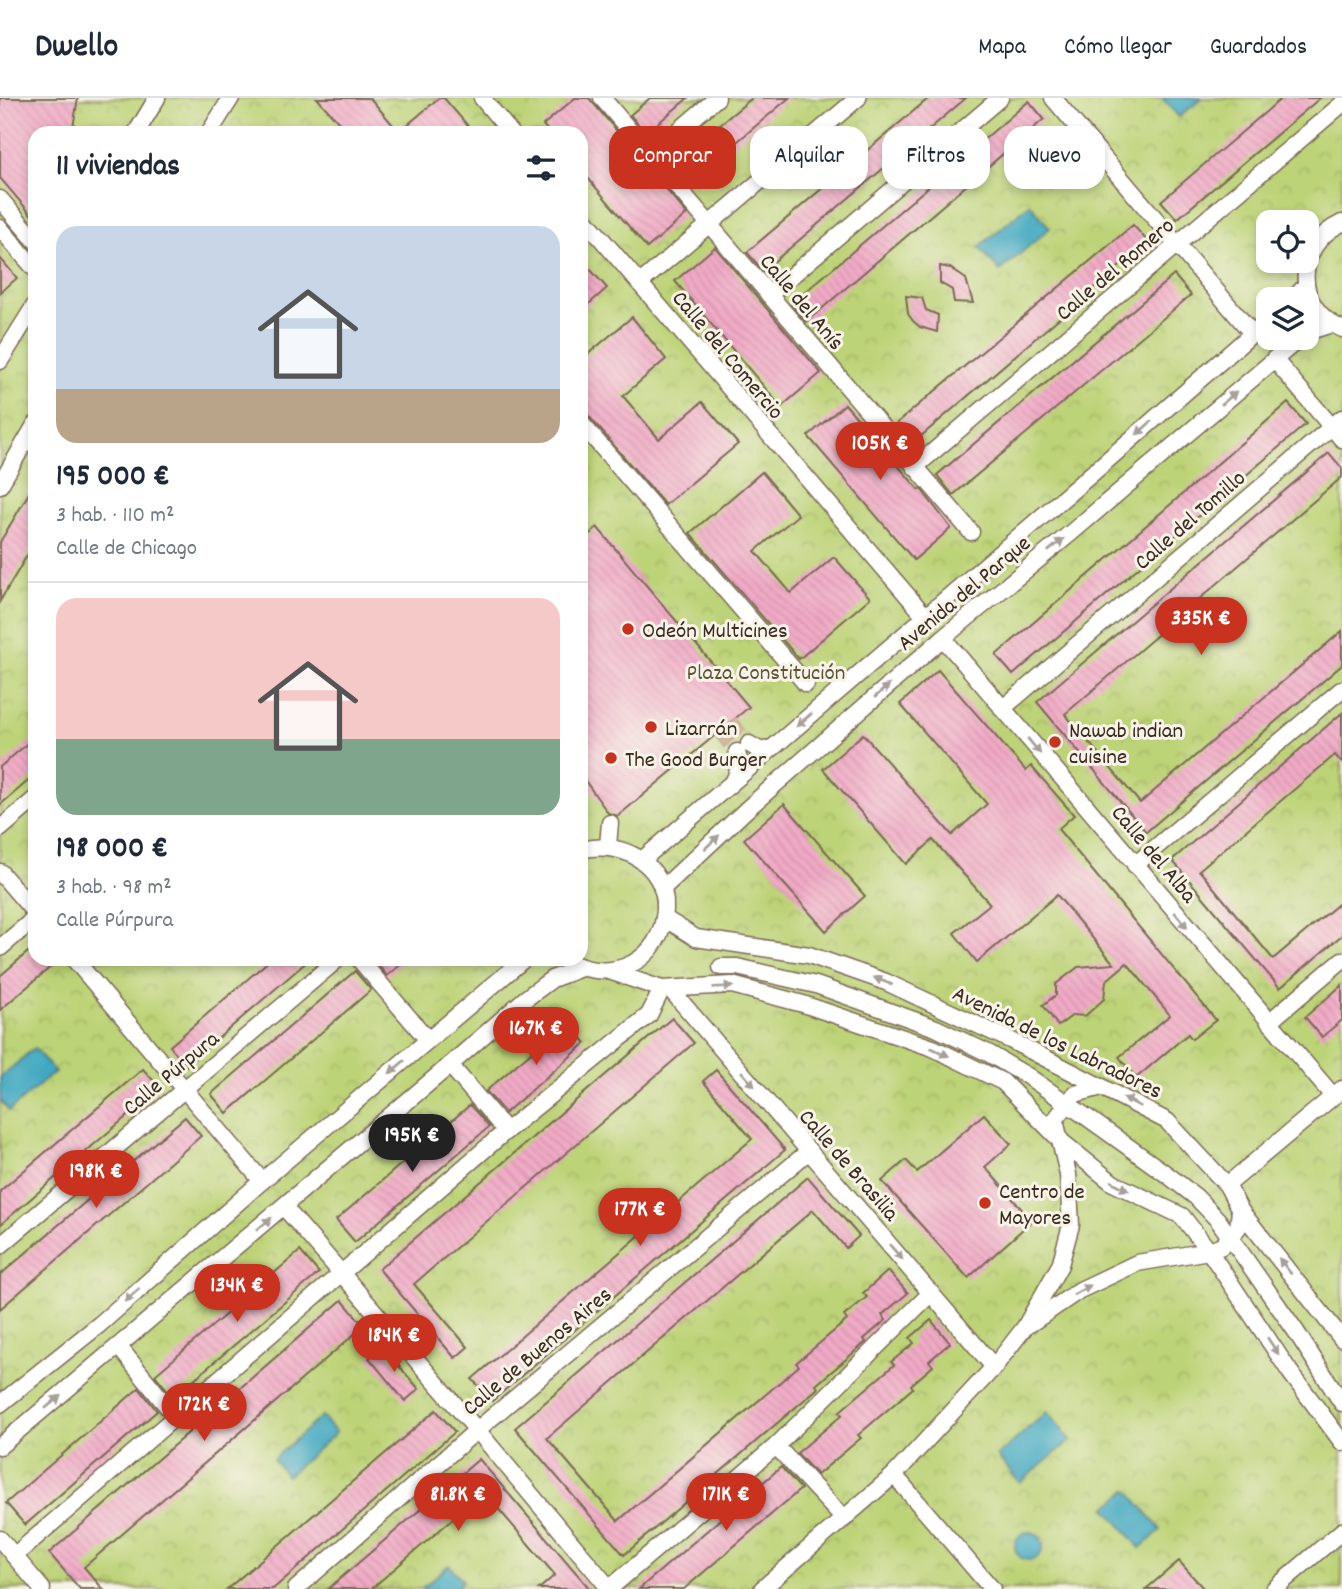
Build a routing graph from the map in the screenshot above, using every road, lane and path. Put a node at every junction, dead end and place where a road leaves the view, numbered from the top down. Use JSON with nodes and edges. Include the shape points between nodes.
{"nodes":[{"id":1,"x":157,"y":98,"type":"edge"},
{"id":2,"x":230,"y":98,"type":"edge"},
{"id":3,"x":482,"y":98,"type":"edge"},
{"id":4,"x":602,"y":98,"type":"edge"},
{"id":5,"x":717,"y":98,"type":"edge"},
{"id":6,"x":858,"y":98,"type":"edge"},
{"id":7,"x":1000,"y":98,"type":"edge"},
{"id":8,"x":1053,"y":98,"type":"edge"},
{"id":9,"x":1342,"y":104,"type":"edge"},
{"id":10,"x":140,"y":126,"type":"edge"},
{"id":11,"x":213,"y":126,"type":"edge"},
{"id":12,"x":505,"y":126,"type":"edge"},
{"id":13,"x":626,"y":126,"type":"edge"},
{"id":14,"x":684,"y":126,"type":"edge"},
{"id":15,"x":679,"y":189,"type":"edge"},
{"id":16,"x":0,"y":199,"type":"edge"},
{"id":17,"x":588,"y":223,"type":"edge"},
{"id":18,"x":1342,"y":223,"type":"edge"},
{"id":19,"x":709,"y":225,"type":"junction"},
{"id":20,"x":0,"y":228,"type":"edge"},
{"id":21,"x":28,"y":232,"type":"edge"},
{"id":22,"x":1177,"y":244,"type":"junction"},
{"id":23,"x":28,"y":261,"type":"edge"},
{"id":24,"x":640,"y":283,"type":"junction"},
{"id":25,"x":1306,"y":285,"type":"joint"},
{"id":26,"x":769,"y":295,"type":"junction"},
{"id":27,"x":28,"y":316,"type":"edge"},
{"id":28,"x":1337,"y":326,"type":"edge"},
{"id":29,"x":1256,"y":328,"type":"edge"},
{"id":30,"x":1319,"y":330,"type":"edge"},
{"id":31,"x":1251,"y":332,"type":"junction"},
{"id":32,"x":1285,"y":350,"type":"edge"},
{"id":33,"x":1274,"y":359,"type":"junction"},
{"id":34,"x":0,"y":361,"type":"edge"},
{"id":35,"x":1339,"y":428,"type":"edge"},
{"id":36,"x":588,"y":431,"type":"edge"},
{"id":37,"x":28,"y":437,"type":"edge"},
{"id":38,"x":915,"y":467,"type":"junction"},
{"id":39,"x":0,"y":485,"type":"edge"},
{"id":40,"x":971,"y":532,"type":"dead end"},
{"id":41,"x":925,"y":616,"type":"junction"},
{"id":42,"x":943,"y":638,"type":"junction"},
{"id":43,"x":806,"y":684,"type":"dead end"},
{"id":44,"x":1342,"y":689,"type":"edge"},
{"id":45,"x":1002,"y":709,"type":"junction"},
{"id":46,"x":772,"y":748,"type":"junction"},
{"id":47,"x":735,"y":780,"type":"junction"},
{"id":48,"x":28,"y":805,"type":"edge"},
{"id":49,"x":610,"y":823,"type":"dead end"},
{"id":50,"x":0,"y":829,"type":"edge"},
{"id":51,"x":608,"y":846,"type":"junction"},
{"id":52,"x":588,"y":847,"type":"edge"},
{"id":53,"x":642,"y":860,"type":"junction"},
{"id":54,"x":1135,"y":865,"type":"junction"},
{"id":55,"x":0,"y":872,"type":"edge"},
{"id":56,"x":662,"y":889,"type":"junction"},
{"id":57,"x":28,"y":904,"type":"edge"},
{"id":58,"x":664,"y":918,"type":"junction"},
{"id":59,"x":28,"y":924,"type":"edge"},
{"id":60,"x":0,"y":948,"type":"edge"},
{"id":61,"x":1342,"y":960,"type":"edge"},
{"id":62,"x":80,"y":966,"type":"edge"},
{"id":63,"x":330,"y":966,"type":"edge"},
{"id":64,"x":365,"y":966,"type":"edge"},
{"id":65,"x":516,"y":966,"type":"edge"},
{"id":66,"x":577,"y":966,"type":"edge"},
{"id":67,"x":721,"y":967,"type":"dead end"},
{"id":68,"x":581,"y":968,"type":"junction"},
{"id":69,"x":609,"y":971,"type":"junction"},
{"id":70,"x":667,"y":990,"type":"junction"},
{"id":71,"x":1269,"y":1022,"type":"junction"},
{"id":72,"x":428,"y":1040,"type":"junction"},
{"id":73,"x":450,"y":1065,"type":"junction"},
{"id":74,"x":1102,"y":1087,"type":"junction"},
{"id":75,"x":184,"y":1090,"type":"junction"},
{"id":76,"x":1338,"y":1092,"type":"edge"},
{"id":77,"x":1067,"y":1103,"type":"junction"},
{"id":78,"x":506,"y":1131,"type":"junction"},
{"id":79,"x":1062,"y":1142,"type":"junction"},
{"id":80,"x":809,"y":1151,"type":"junction"},
{"id":81,"x":262,"y":1181,"type":"junction"},
{"id":82,"x":1227,"y":1185,"type":"junction"},
{"id":83,"x":284,"y":1207,"type":"junction"},
{"id":84,"x":1240,"y":1210,"type":"junction"},
{"id":85,"x":1230,"y":1237,"type":"junction"},
{"id":86,"x":0,"y":1246,"type":"edge"},
{"id":87,"x":1209,"y":1251,"type":"junction"},
{"id":88,"x":341,"y":1272,"type":"junction"},
{"id":89,"x":930,"y":1293,"type":"junction"},
{"id":90,"x":1026,"y":1327,"type":"junction"},
{"id":91,"x":1342,"y":1339,"type":"edge"},
{"id":92,"x":119,"y":1347,"type":"junction"},
{"id":93,"x":994,"y":1367,"type":"junction"},
{"id":94,"x":1342,"y":1403,"type":"edge"},
{"id":95,"x":0,"y":1404,"type":"edge"},
{"id":96,"x":175,"y":1416,"type":"junction"},
{"id":97,"x":477,"y":1430,"type":"junction"},
{"id":98,"x":1342,"y":1442,"type":"edge"},
{"id":99,"x":0,"y":1446,"type":"edge"},
{"id":100,"x":776,"y":1446,"type":"junction"},
{"id":101,"x":894,"y":1475,"type":"junction"},
{"id":102,"x":844,"y":1519,"type":"junction"},
{"id":103,"x":1342,"y":1531,"type":"edge"},
{"id":104,"x":0,"y":1539,"type":"edge"},
{"id":105,"x":14,"y":1556,"type":"junction"},
{"id":106,"x":42,"y":1589,"type":"edge"},
{"id":107,"x":296,"y":1589,"type":"edge"},
{"id":108,"x":609,"y":1589,"type":"edge"},
{"id":109,"x":762,"y":1589,"type":"edge"},
{"id":110,"x":992,"y":1589,"type":"edge"},
{"id":111,"x":1274,"y":1589,"type":"edge"}],
"edges":[{"from":1,"to":10,"type":"street"},
{"from":2,"to":11,"type":"street"},
{"from":3,"to":12,"type":"street"},
{"from":4,"to":13,"type":"street","name":"Calle del Anís"},
{"from":5,"to":14,"type":"street"},
{"from":6,"to":19,"type":"street"},
{"from":7,"to":26,"type":"street"},
{"from":8,"to":22,"type":"street"},
{"from":9,"to":22,"type":"street","name":"Calle del Romero"},
{"from":15,"to":19,"type":"street","name":"Calle del Anís"},
{"from":16,"to":21,"type":"street"},
{"from":17,"to":24,"type":"street","name":"Calle del Comercio"},
{"from":18,"to":25,"type":"street","via":[[1315,244],[1306,268]]},
{"from":19,"to":24,"type":"street"},
{"from":19,"to":26,"type":"street","name":"Calle del Anís"},
{"from":20,"to":23,"type":"street"},
{"from":22,"to":31,"type":"street"},
{"from":22,"to":38,"type":"street","name":"Calle del Romero"},
{"from":24,"to":41,"type":"street","name":"Calle del Comercio"},
{"from":25,"to":28,"type":"street","via":[[1315,307]]},
{"from":26,"to":38,"type":"street","name":"Calle del Anís"},
{"from":27,"to":34,"type":"street"},
{"from":28,"to":30,"type":"street"},
{"from":29,"to":31,"type":"street","name":"Avenida del Parque"},
{"from":31,"to":41,"type":"street","name":"Avenida del Parque","one_way":true},
{"from":32,"to":33,"type":"street","name":"Avenida del Parque"},
{"from":33,"to":35,"type":"street"},
{"from":42,"to":33,"type":"street","name":"Avenida del Parque","one_way":true},
{"from":35,"to":45,"type":"street","name":"Calle del Tomillo"},
{"from":36,"to":43,"type":"street"},
{"from":37,"to":39,"type":"street"},
{"from":38,"to":40,"type":"street","name":"Calle del Anís"},
{"from":41,"to":46,"type":"street","name":"Avenida del Parque","one_way":true},
{"from":42,"to":45,"type":"street","name":"Calle del Alba"},
{"from":56,"to":42,"type":"street","name":"Avenida del Parque","one_way":true},
{"from":44,"to":54,"type":"street"},
{"from":45,"to":54,"type":"street","name":"Calle del Alba","one_way":true},
{"from":46,"to":47,"type":"street","name":"Avenida del Parque"},
{"from":46,"to":47,"type":"street","via":[[743,748]]},
{"from":47,"to":53,"type":"street","name":"Avenida del Parque"},
{"from":48,"to":50,"type":"street"},
{"from":49,"to":51,"type":"street"},
{"from":51,"to":52,"type":"street"},
{"from":51,"to":53,"type":"street"},
{"from":53,"to":56,"type":"street"},
{"from":54,"to":71,"type":"street","name":"Calle del Alba","one_way":true},
{"from":55,"to":57,"type":"street"},
{"from":56,"to":58,"type":"street"},
{"from":58,"to":69,"type":"street","via":[[658,938],[646,954],[629,966]]},
{"from":74,"to":58,"type":"street","name":"Avenida de los Labradores","one_way":true,"via":[[886,982],[809,955],[696,938]]},
{"from":59,"to":60,"type":"street"},
{"from":61,"to":71,"type":"street"},
{"from":62,"to":75,"type":"street"},
{"from":63,"to":75,"type":"street","name":"Calle Púrpura"},
{"from":64,"to":72,"type":"street"},
{"from":65,"to":72,"type":"street"},
{"from":66,"to":68,"type":"street"},
{"from":67,"to":77,"type":"street","via":[[816,985],[936,1028],[988,1053]]},
{"from":68,"to":69,"type":"street"},
{"from":68,"to":73,"type":"street","via":[[552,979]]},
{"from":69,"to":70,"type":"street"},
{"from":70,"to":78,"type":"street","via":[[649,1015]]},
{"from":70,"to":79,"type":"street","one_way":true,"via":[[732,985],[933,1048],[1003,1082]]},
{"from":70,"to":80,"type":"street","name":"Calle de Brasilia","one_way":true},
{"from":71,"to":76,"type":"street","name":"Calle del Alba"},
{"from":72,"to":81,"type":"street","one_way":true},
{"from":73,"to":78,"type":"street"},
{"from":73,"to":83,"type":"street"},
{"from":74,"to":77,"type":"street","via":[[1074,1094]]},
{"from":82,"to":74,"type":"street","name":"Avenida de los Labradores","one_way":true,"via":[[1167,1121]]},
{"from":75,"to":81,"type":"street"},
{"from":75,"to":86,"type":"street","name":"Calle Púrpura"},
{"from":76,"to":82,"type":"street"},
{"from":77,"to":79,"type":"street","via":[[1055,1119]]},
{"from":77,"to":85,"type":"street","via":[[1196,1198]]},
{"from":78,"to":88,"type":"street"},
{"from":79,"to":87,"type":"street","one_way":true,"via":[[1113,1183],[1182,1216]]},
{"from":79,"to":90,"type":"street","via":[[1071,1225],[1060,1265]]},
{"from":80,"to":89,"type":"street","name":"Calle de Brasilia","one_way":true},
{"from":80,"to":97,"type":"street","name":"Calle de Buenos Aires"},
{"from":81,"to":95,"type":"street","one_way":true,"via":[[100,1324]]},
{"from":82,"to":84,"type":"street","name":"Avenida de los Labradores"},
{"from":83,"to":88,"type":"street"},
{"from":92,"to":83,"type":"street","one_way":true},
{"from":84,"to":85,"type":"street","via":[[1238,1228]]},
{"from":91,"to":84,"type":"street","name":"Avenida de los Labradores","one_way":true},
{"from":85,"to":87,"type":"street"},
{"from":85,"to":94,"type":"street"},
{"from":90,"to":87,"type":"street","one_way":true,"via":[[1080,1290],[1137,1263]]},
{"from":87,"to":98,"type":"street","one_way":true},
{"from":88,"to":96,"type":"street"},
{"from":88,"to":97,"type":"street"},
{"from":89,"to":93,"type":"street","name":"Calle de Brasilia"},
{"from":89,"to":100,"type":"street"},
{"from":90,"to":93,"type":"street"},
{"from":92,"to":96,"type":"street"},
{"from":99,"to":92,"type":"street","one_way":true},
{"from":93,"to":101,"type":"street"},
{"from":96,"to":105,"type":"street"},
{"from":97,"to":107,"type":"street","name":"Calle de Buenos Aires"},
{"from":97,"to":108,"type":"street"},
{"from":100,"to":102,"type":"street"},
{"from":100,"to":108,"type":"street"},
{"from":101,"to":102,"type":"street"},
{"from":101,"to":110,"type":"street"},
{"from":102,"to":109,"type":"street"},
{"from":103,"to":111,"type":"street"},
{"from":104,"to":105,"type":"street"},
{"from":105,"to":106,"type":"street"}]}
